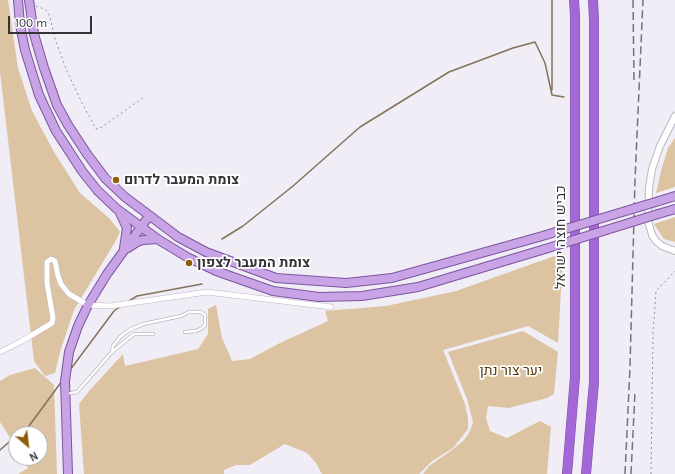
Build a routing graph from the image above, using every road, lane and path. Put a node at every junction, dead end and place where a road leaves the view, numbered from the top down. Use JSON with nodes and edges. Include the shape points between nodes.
{"nodes":[{"id":1,"x":18,"y":0,"type":"edge"},
{"id":2,"x":574,"y":0,"type":"edge"},
{"id":3,"x":593,"y":0,"type":"edge"},
{"id":4,"x":30,"y":3,"type":"edge"},
{"id":5,"x":144,"y":97,"type":"dead end"},
{"id":6,"x":675,"y":116,"type":"edge"},
{"id":7,"x":675,"y":125,"type":"edge"},
{"id":8,"x":666,"y":135,"type":"junction"},
{"id":9,"x":675,"y":196,"type":"edge"},
{"id":10,"x":117,"y":209,"type":"junction"},
{"id":11,"x":675,"y":209,"type":"edge"},
{"id":12,"x":150,"y":216,"type":"junction"},
{"id":13,"x":141,"y":227,"type":"junction"},
{"id":14,"x":159,"y":240,"type":"junction"},
{"id":15,"x":675,"y":251,"type":"edge"},
{"id":16,"x":123,"y":252,"type":"junction"},
{"id":17,"x":675,"y":272,"type":"edge"},
{"id":18,"x":88,"y":305,"type":"junction"},
{"id":19,"x":331,"y":307,"type":"dead end"},
{"id":20,"x":185,"y":332,"type":"dead end"},
{"id":21,"x":154,"y":334,"type":"dead end"},
{"id":22,"x":0,"y":352,"type":"edge"},
{"id":23,"x":112,"y":352,"type":"junction"},
{"id":24,"x":65,"y":394,"type":"junction"},
{"id":25,"x":68,"y":474,"type":"edge"},
{"id":26,"x":567,"y":474,"type":"edge"},
{"id":27,"x":586,"y":474,"type":"edge"},
{"id":28,"x":651,"y":474,"type":"edge"}],
"edges":[{"from":1,"to":10,"type":"main road","via":[[25,50],[47,113],[56,132],[82,171]]},
{"from":2,"to":26,"type":"highway","name":"כביש חוצה ישראל","via":[[575,377]]},
{"from":3,"to":27,"type":"highway","via":[[594,382]]},
{"from":4,"to":5,"type":"path","via":[[44,9],[50,17],[67,71],[96,128],[102,127]]},
{"from":4,"to":12,"type":"main road","via":[[34,34],[44,68],[68,125],[105,178]]},
{"from":6,"to":8,"type":"street"},
{"from":7,"to":8,"type":"street"},
{"from":8,"to":15,"type":"street","via":[[652,170],[648,222],[656,240],[662,246]]},
{"from":9,"to":12,"type":"main road","bridge":true,"via":[[392,278],[346,283],[276,278],[206,252],[178,237]]},
{"from":10,"to":13,"type":"main road"},
{"from":10,"to":16,"type":"main road","via":[[127,228]]},
{"from":11,"to":14,"type":"main road","bridge":true,"via":[[418,288],[362,296],[319,297],[273,291],[216,271]]},
{"from":12,"to":13,"type":"main road"},
{"from":13,"to":14,"type":"main road"},
{"from":13,"to":16,"type":"main road"},
{"from":14,"to":16,"type":"main road","via":[[137,242]]},
{"from":16,"to":18,"type":"main road"},
{"from":17,"to":28,"type":"path","via":[[656,291]]},
{"from":18,"to":19,"type":"street","via":[[110,306],[207,292]]},
{"from":18,"to":22,"type":"street","via":[[69,294],[61,284],[54,260],[49,260],[47,283],[52,306],[52,323]]},
{"from":18,"to":24,"type":"main road","via":[[69,352]]},
{"from":20,"to":23,"type":"lane","via":[[202,328],[205,325],[205,315],[201,312],[189,312],[176,318],[143,324],[120,337]]},
{"from":21,"to":23,"type":"lane","via":[[134,334]]},
{"from":23,"to":24,"type":"lane","via":[[77,392]]},
{"from":24,"to":25,"type":"main road"}]}
